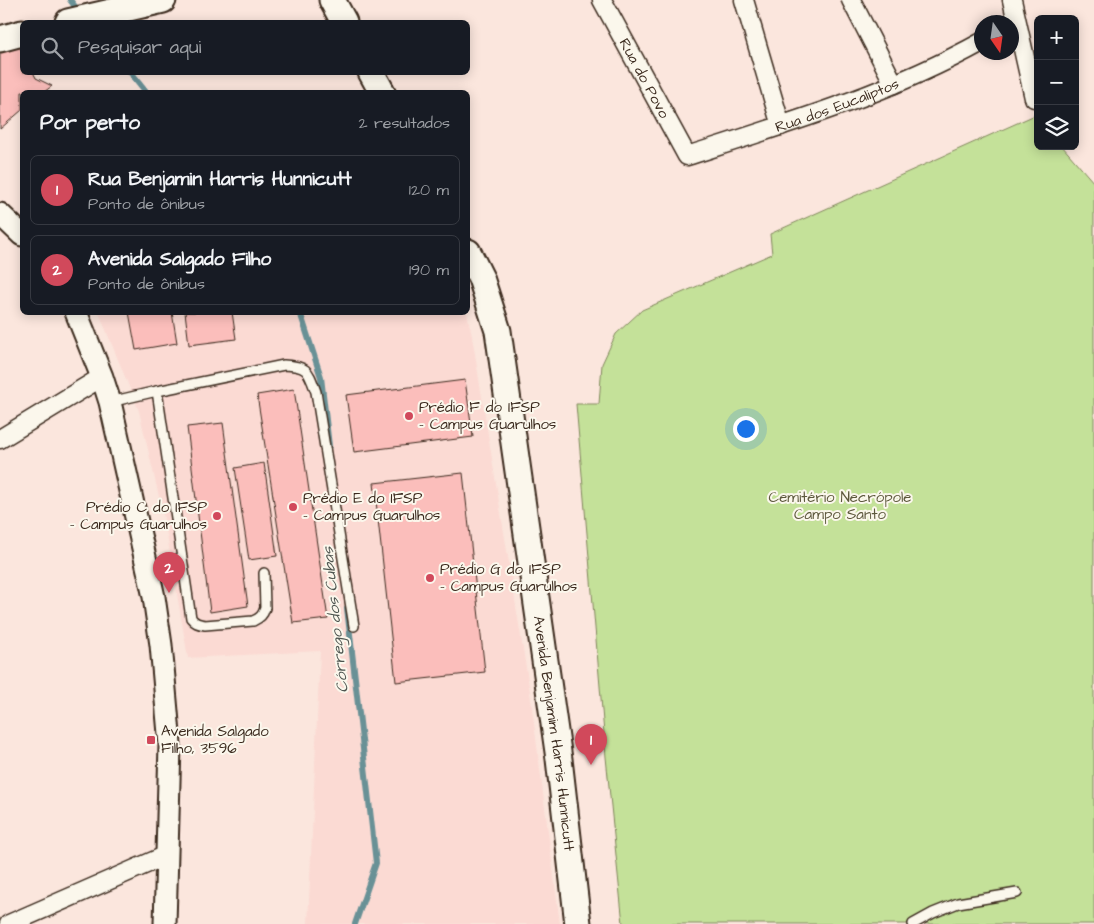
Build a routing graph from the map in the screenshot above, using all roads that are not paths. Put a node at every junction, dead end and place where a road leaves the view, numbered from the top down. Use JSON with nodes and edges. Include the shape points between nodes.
{"nodes":[{"id":1,"x":162,"y":0,"type":"edge"},
{"id":2,"x":602,"y":0,"type":"edge"},
{"id":3,"x":744,"y":0,"type":"edge"},
{"id":4,"x":852,"y":0,"type":"edge"},
{"id":5,"x":1012,"y":0,"type":"edge"},
{"id":6,"x":1013,"y":15,"type":"edge"},
{"id":7,"x":77,"y":20,"type":"edge"},
{"id":8,"x":20,"y":34,"type":"edge"},
{"id":9,"x":0,"y":39,"type":"edge"},
{"id":10,"x":1019,"y":42,"type":"edge"},
{"id":11,"x":974,"y":46,"type":"edge"},
{"id":12,"x":373,"y":75,"type":"edge"},
{"id":13,"x":894,"y":84,"type":"junction"},
{"id":14,"x":381,"y":90,"type":"edge"},
{"id":15,"x":1034,"y":98,"type":"dead end"},
{"id":16,"x":781,"y":126,"type":"junction"},
{"id":17,"x":687,"y":156,"type":"joint"},
{"id":18,"x":0,"y":214,"type":"edge"},
{"id":19,"x":20,"y":232,"type":"edge"},
{"id":20,"x":470,"y":256,"type":"edge"},
{"id":21,"x":77,"y":315,"type":"edge"},
{"id":22,"x":102,"y":377,"type":"junction"},
{"id":23,"x":157,"y":391,"type":"junction"},
{"id":24,"x":110,"y":402,"type":"junction"},
{"id":25,"x":0,"y":439,"type":"edge"},
{"id":26,"x":264,"y":573,"type":"dead end"},
{"id":27,"x":354,"y":626,"type":"dead end"},
{"id":28,"x":167,"y":855,"type":"junction"},
{"id":29,"x":1017,"y":893,"type":"dead end"},
{"id":30,"x":9,"y":924,"type":"edge"},
{"id":31,"x":165,"y":924,"type":"edge"},
{"id":32,"x":578,"y":924,"type":"edge"},
{"id":33,"x":914,"y":924,"type":"edge"}],
"edges":[{"from":1,"to":7,"type":"main road"},
{"from":2,"to":17,"type":"street","name":"Rua do Povo"},
{"from":3,"to":16,"type":"street"},
{"from":4,"to":13,"type":"street"},
{"from":5,"to":6,"type":"street"},
{"from":8,"to":9,"type":"main road"},
{"from":10,"to":15,"type":"street"},
{"from":11,"to":13,"type":"street","name":"Rua dos Eucaliptos"},
{"from":12,"to":14,"type":"main road"},
{"from":13,"to":16,"type":"street","name":"Rua dos Eucaliptos"},
{"from":16,"to":17,"type":"street","name":"Rua dos Eucaliptos"},
{"from":18,"to":19,"type":"street"},
{"from":20,"to":32,"type":"main road","name":"Avenida Benjamim Harris Hunnicutt","via":[[498,331],[559,759]]},
{"from":21,"to":22,"type":"street"},
{"from":22,"to":24,"type":"street"},
{"from":22,"to":25,"type":"street"},
{"from":23,"to":24,"type":"lane"},
{"from":23,"to":26,"type":"lane","via":[[191,618],[205,625],[259,618],[265,608]]},
{"from":23,"to":27,"type":"lane","via":[[284,366],[306,369],[316,392]]},
{"from":24,"to":28,"type":"street","via":[[154,597],[161,645],[170,745]]},
{"from":28,"to":30,"type":"street"},
{"from":28,"to":31,"type":"street"},
{"from":29,"to":33,"type":"lane","via":[[958,903]]}]}
